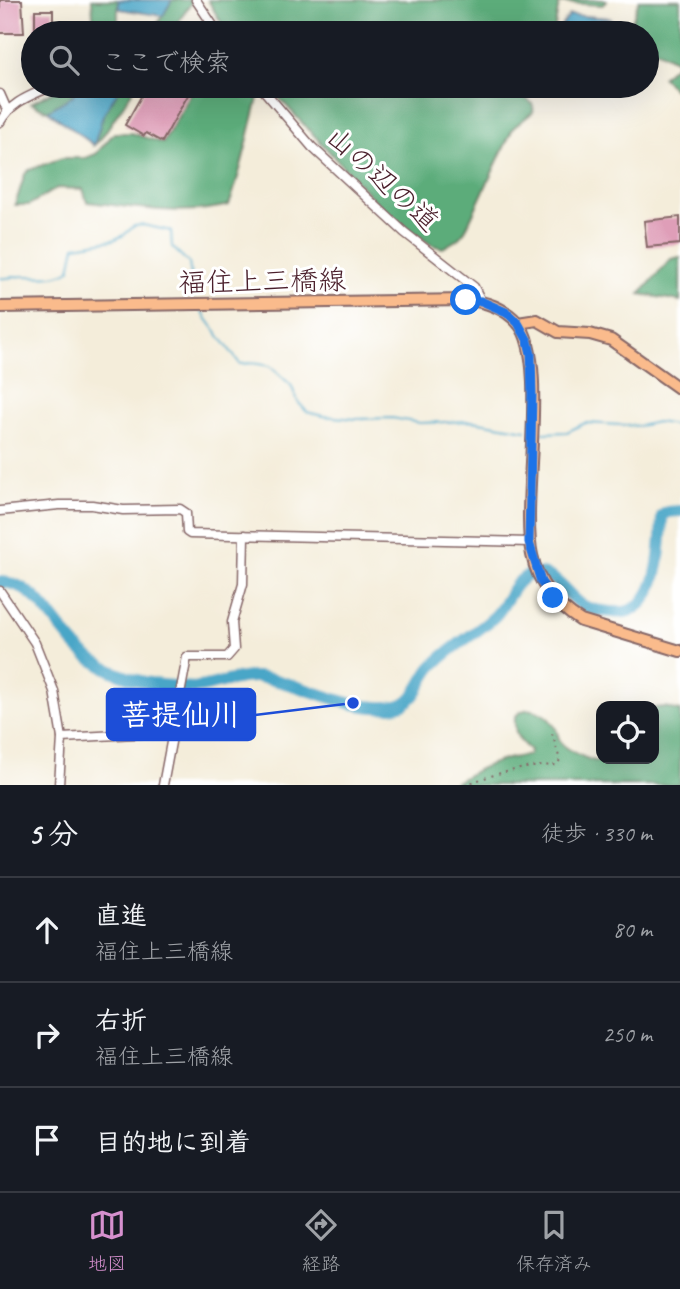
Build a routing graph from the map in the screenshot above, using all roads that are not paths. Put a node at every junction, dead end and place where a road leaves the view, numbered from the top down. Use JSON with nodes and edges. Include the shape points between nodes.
{"nodes":[{"id":1,"x":196,"y":0,"type":"edge"},
{"id":2,"x":210,"y":21,"type":"edge"},
{"id":3,"x":0,"y":94,"type":"edge"},
{"id":4,"x":24,"y":98,"type":"edge"},
{"id":5,"x":270,"y":98,"type":"edge"},
{"id":6,"x":7,"y":110,"type":"junction"},
{"id":7,"x":0,"y":122,"type":"edge"},
{"id":8,"x":481,"y":301,"type":"junction"},
{"id":9,"x":0,"y":307,"type":"edge"},
{"id":10,"x":518,"y":323,"type":"junction"},
{"id":11,"x":680,"y":389,"type":"edge"},
{"id":12,"x":0,"y":511,"type":"edge"},
{"id":13,"x":244,"y":535,"type":"junction"},
{"id":14,"x":529,"y":542,"type":"junction"},
{"id":15,"x":0,"y":591,"type":"edge"},
{"id":16,"x":680,"y":651,"type":"edge"},
{"id":17,"x":172,"y":732,"type":"junction"},
{"id":18,"x":62,"y":738,"type":"junction"},
{"id":19,"x":59,"y":785,"type":"edge"},
{"id":20,"x":163,"y":785,"type":"edge"}],
"edges":[{"from":1,"to":2,"type":"street"},
{"from":3,"to":6,"type":"street"},
{"from":4,"to":6,"type":"street"},
{"from":5,"to":8,"type":"street","name":"山の辺の道","via":[[312,147],[404,232],[474,287]]},
{"from":6,"to":7,"type":"street"},
{"from":8,"to":9,"type":"main road","name":"福住上三橋線"},
{"from":8,"to":10,"type":"main road","name":"福住上三橋線"},
{"from":10,"to":11,"type":"main road","name":"福住上三橋線","via":[[537,320],[558,331],[611,340]]},
{"from":10,"to":14,"type":"main road","via":[[531,354]]},
{"from":12,"to":13,"type":"street","via":[[58,505],[180,509],[186,513],[188,534]]},
{"from":13,"to":14,"type":"street"},
{"from":13,"to":17,"type":"street","via":[[243,584],[232,622],[234,649],[227,657],[187,657]]},
{"from":14,"to":16,"type":"main road","via":[[541,582],[567,612],[581,621]]},
{"from":15,"to":18,"type":"street","via":[[34,643],[54,691]]},
{"from":17,"to":18,"type":"street"},
{"from":17,"to":20,"type":"street"},
{"from":18,"to":19,"type":"street"}]}
